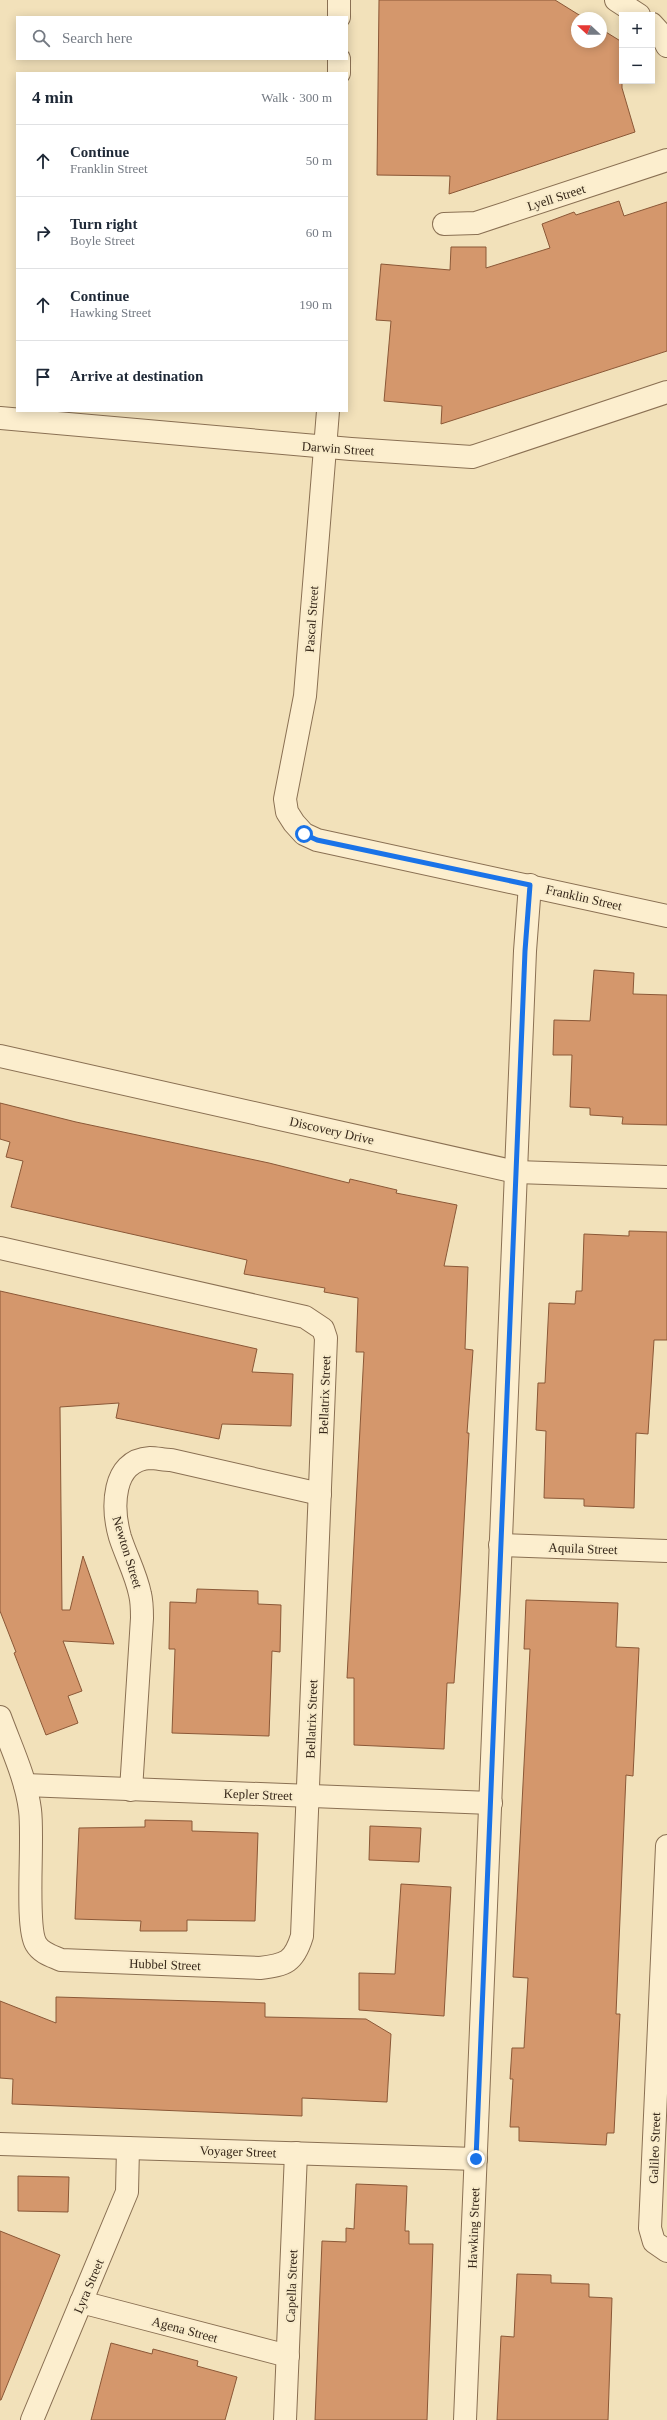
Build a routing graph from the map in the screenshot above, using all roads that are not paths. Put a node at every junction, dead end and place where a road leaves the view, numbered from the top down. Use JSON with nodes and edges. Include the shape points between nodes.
{"nodes":[{"id":1,"x":339,"y":0,"type":"edge"},
{"id":2,"x":616,"y":0,"type":"edge"},
{"id":3,"x":634,"y":12,"type":"edge"},
{"id":4,"x":339,"y":16,"type":"edge"},
{"id":5,"x":655,"y":27,"type":"edge"},
{"id":6,"x":667,"y":46,"type":"edge"},
{"id":7,"x":339,"y":60,"type":"edge"},
{"id":8,"x":340,"y":72,"type":"edge"},
{"id":9,"x":667,"y":160,"type":"edge"},
{"id":10,"x":444,"y":224,"type":"dead end"},
{"id":11,"x":667,"y":392,"type":"edge"},
{"id":12,"x":328,"y":412,"type":"edge"},
{"id":13,"x":0,"y":418,"type":"edge"},
{"id":14,"x":325,"y":447,"type":"junction"},
{"id":15,"x":294,"y":823,"type":"joint"},
{"id":16,"x":530,"y":885,"type":"junction"},
{"id":17,"x":667,"y":916,"type":"edge"},
{"id":18,"x":0,"y":1056,"type":"edge"},
{"id":19,"x":516,"y":1172,"type":"junction"},
{"id":20,"x":667,"y":1177,"type":"edge"},
{"id":21,"x":0,"y":1248,"type":"edge"},
{"id":22,"x":320,"y":1494,"type":"junction"},
{"id":23,"x":500,"y":1545,"type":"junction"},
{"id":24,"x":667,"y":1551,"type":"edge"},
{"id":25,"x":0,"y":1717,"type":"edge"},
{"id":26,"x":25,"y":1786,"type":"junction"},
{"id":27,"x":131,"y":1790,"type":"junction"},
{"id":28,"x":308,"y":1796,"type":"junction"},
{"id":29,"x":491,"y":1803,"type":"junction"},
{"id":30,"x":667,"y":1846,"type":"edge"},
{"id":31,"x":662,"y":2078,"type":"edge"},
{"id":32,"x":0,"y":2144,"type":"edge"},
{"id":33,"x":128,"y":2148,"type":"junction"},
{"id":34,"x":296,"y":2153,"type":"junction"},
{"id":35,"x":476,"y":2159,"type":"junction"},
{"id":36,"x":667,"y":2250,"type":"edge"},
{"id":37,"x":81,"y":2302,"type":"junction"},
{"id":38,"x":288,"y":2356,"type":"junction"},
{"id":39,"x":32,"y":2420,"type":"edge"},
{"id":40,"x":285,"y":2420,"type":"edge"},
{"id":41,"x":465,"y":2420,"type":"edge"}],
"edges":[{"from":1,"to":4,"type":"street"},
{"from":2,"to":3,"type":"street"},
{"from":5,"to":6,"type":"street"},
{"from":7,"to":8,"type":"street"},
{"from":9,"to":10,"type":"street","name":"Lyell Street","via":[[476,223]]},
{"from":11,"to":14,"type":"street","name":"Darwin Street","via":[[472,457]]},
{"from":12,"to":14,"type":"street","name":"Pascal Street"},
{"from":13,"to":14,"type":"street","name":"Darwin Street"},
{"from":14,"to":15,"type":"street","name":"Pascal Street","via":[[305,696],[286,786],[287,812]]},
{"from":15,"to":16,"type":"street","name":"Franklin Street","via":[[304,834],[317,840]]},
{"from":16,"to":17,"type":"street","name":"Franklin Street"},
{"from":16,"to":19,"type":"street","name":"Hawking Street"},
{"from":18,"to":19,"type":"street","name":"Discovery Drive"},
{"from":19,"to":20,"type":"street","name":"Discovery Drive"},
{"from":19,"to":23,"type":"street","name":"Hawking Street"},
{"from":21,"to":22,"type":"street","name":"Bellatrix Street","via":[[305,1317],[316,1323],[323,1329],[326,1338]]},
{"from":22,"to":27,"type":"street","name":"Newton Street","via":[[171,1460],[150,1458],[136,1462],[126,1469],[120,1478],[116,1490],[115,1510],[120,1537],[141,1595],[142,1618]]},
{"from":22,"to":28,"type":"street","name":"Bellatrix Street"},
{"from":23,"to":24,"type":"street","name":"Aquila Street"},
{"from":23,"to":29,"type":"street","name":"Hawking Street"},
{"from":25,"to":26,"type":"street"},
{"from":26,"to":27,"type":"street","name":"Kepler Street"},
{"from":26,"to":28,"type":"street","name":"Hubbel Street","via":[[32,1831],[31,1926],[36,1944],[46,1954],[61,1960],[252,1968],[280,1966],[288,1962],[298,1948],[302,1936]]},
{"from":27,"to":28,"type":"street","name":"Kepler Street"},
{"from":28,"to":29,"type":"street","name":"Kepler Street"},
{"from":29,"to":35,"type":"street","name":"Hawking Street"},
{"from":30,"to":31,"type":"street","name":"Galileo Street"},
{"from":31,"to":36,"type":"street","name":"Galileo Street","via":[[650,2228],[654,2242]]},
{"from":32,"to":33,"type":"street","name":"Voyager Street"},
{"from":33,"to":34,"type":"street","name":"Voyager Street"},
{"from":33,"to":37,"type":"street","name":"Lyra Street","via":[[127,2192]]},
{"from":34,"to":35,"type":"street","name":"Voyager Street"},
{"from":34,"to":38,"type":"street","name":"Capella Street"},
{"from":35,"to":41,"type":"street","name":"Hawking Street"},
{"from":37,"to":38,"type":"street","name":"Agena Street"},
{"from":37,"to":39,"type":"street","name":"Lyra Street"},
{"from":38,"to":40,"type":"street","name":"Capella Street"}]}
